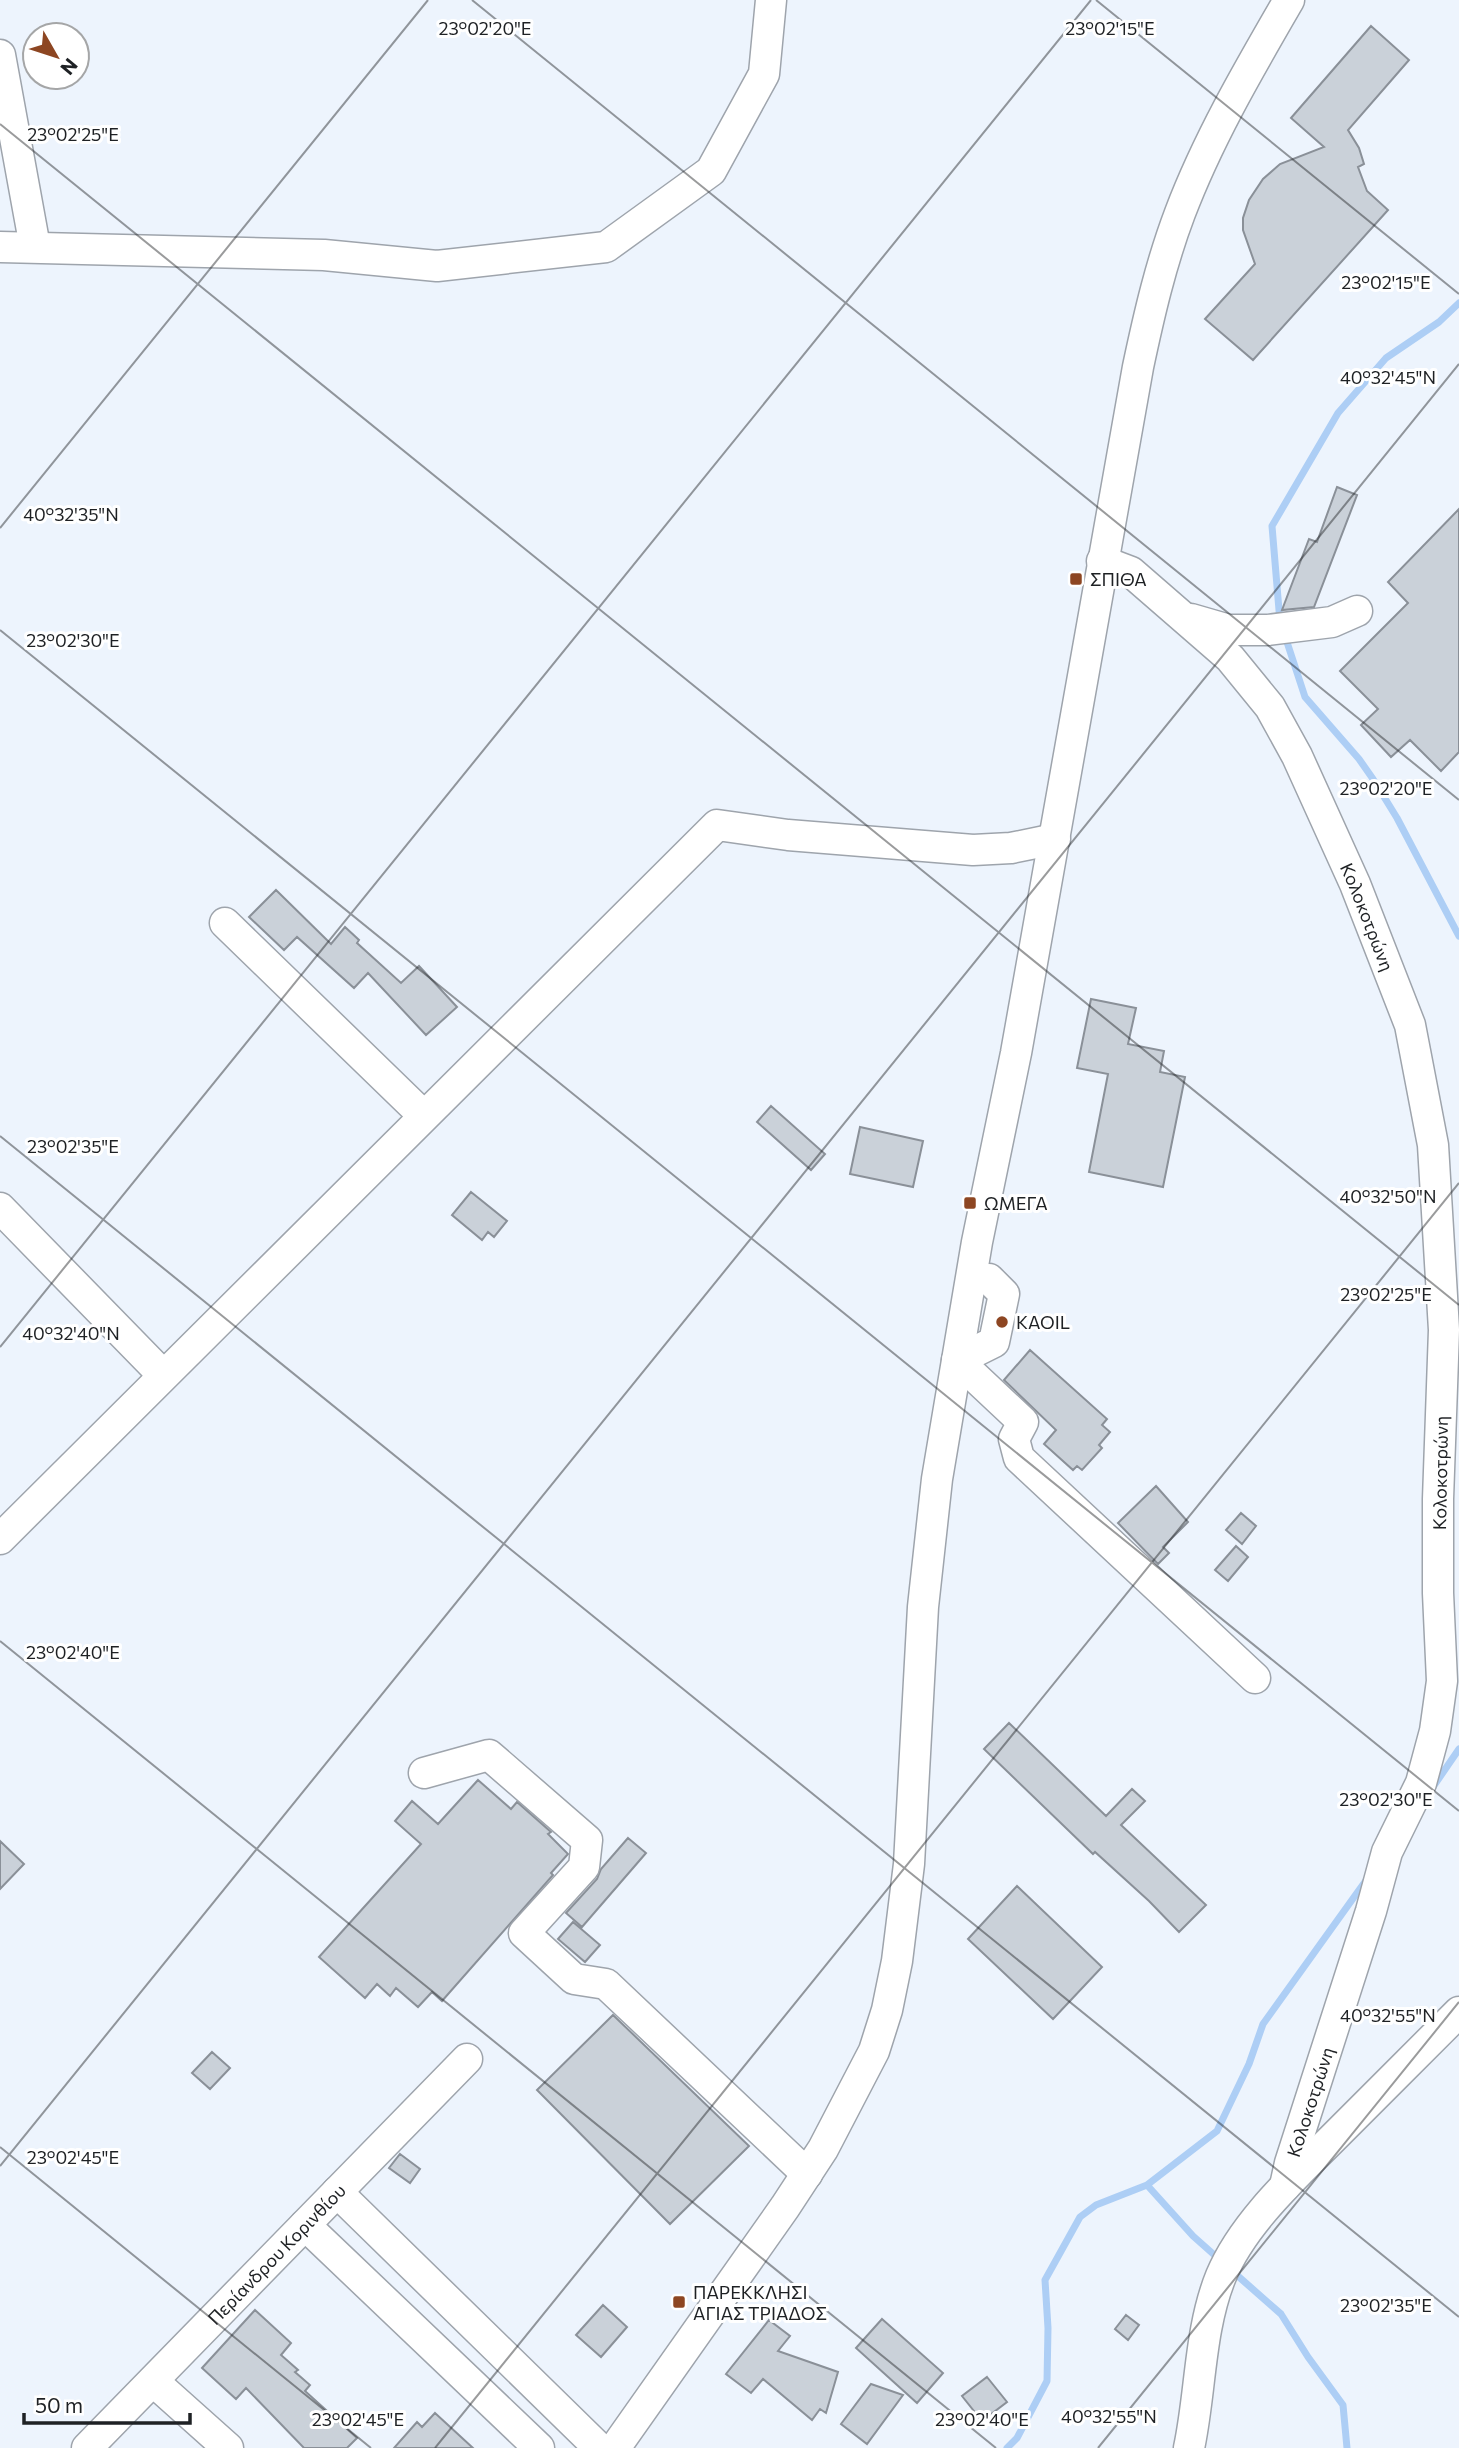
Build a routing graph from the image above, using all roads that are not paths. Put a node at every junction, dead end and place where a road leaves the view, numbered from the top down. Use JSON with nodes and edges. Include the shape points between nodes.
{"nodes":[{"id":1,"x":771,"y":0,"type":"edge"},
{"id":2,"x":1289,"y":0,"type":"edge"},
{"id":3,"x":0,"y":55,"type":"edge"},
{"id":4,"x":0,"y":247,"type":"edge"},
{"id":5,"x":35,"y":247,"type":"junction"},
{"id":6,"x":1102,"y":561,"type":"junction"},
{"id":7,"x":1357,"y":611,"type":"dead end"},
{"id":8,"x":1180,"y":615,"type":"junction"},
{"id":9,"x":1055,"y":839,"type":"junction"},
{"id":10,"x":225,"y":923,"type":"dead end"},
{"id":11,"x":424,"y":1116,"type":"junction"},
{"id":12,"x":1448,"y":1195,"type":"edge"},
{"id":13,"x":0,"y":1208,"type":"edge"},
{"id":14,"x":989,"y":1279,"type":"dead end"},
{"id":15,"x":967,"y":1356,"type":"junction"},
{"id":16,"x":163,"y":1375,"type":"junction"},
{"id":17,"x":0,"y":1539,"type":"edge"},
{"id":18,"x":1255,"y":1678,"type":"dead end"},
{"id":19,"x":424,"y":1773,"type":"dead end"},
{"id":20,"x":1459,"y":2012,"type":"edge"},
{"id":21,"x":467,"y":2059,"type":"dead end"},
{"id":22,"x":807,"y":2174,"type":"junction"},
{"id":23,"x":1285,"y":2186,"type":"junction"},
{"id":24,"x":337,"y":2192,"type":"junction"},
{"id":25,"x":305,"y":2225,"type":"junction"},
{"id":26,"x":153,"y":2381,"type":"junction"},
{"id":27,"x":87,"y":2448,"type":"edge"},
{"id":28,"x":228,"y":2448,"type":"edge"},
{"id":29,"x":539,"y":2448,"type":"edge"},
{"id":30,"x":598,"y":2448,"type":"edge"},
{"id":31,"x":615,"y":2448,"type":"edge"},
{"id":32,"x":1189,"y":2448,"type":"edge"}],
"edges":[{"from":1,"to":5,"type":"street","via":[[764,74],[711,171],[606,247],[437,266],[324,255]]},
{"from":2,"to":6,"type":"street","via":[[1211,143],[1164,258],[1138,367]]},
{"from":3,"to":5,"type":"street"},
{"from":4,"to":5,"type":"street"},
{"from":6,"to":8,"type":"street","name":"Κολοκοτρώνη","via":[[1131,572]]},
{"from":6,"to":9,"type":"street"},
{"from":7,"to":8,"type":"street","via":[[1332,622],[1268,630],[1229,630]]},
{"from":8,"to":12,"type":"street","name":"Κολοκοτρώνη","via":[[1230,658],[1270,707],[1297,757],[1355,884],[1410,1025],[1433,1145]]},
{"from":9,"to":11,"type":"street","via":[[972,850],[717,825]]},
{"from":9,"to":15,"type":"street","via":[[977,1242]]},
{"from":10,"to":11,"type":"street"},
{"from":11,"to":16,"type":"street"},
{"from":12,"to":23,"type":"street","name":"Κολοκοτρώνη","via":[[1438,1499],[1442,1681],[1435,1731],[1421,1783],[1387,1852]]},
{"from":13,"to":16,"type":"street"},
{"from":14,"to":15,"type":"street","via":[[1004,1294],[994,1342]]},
{"from":15,"to":18,"type":"street","via":[[1023,1422],[1014,1439],[1019,1458]]},
{"from":15,"to":22,"type":"street","via":[[937,1479],[925,1594],[909,1864],[897,1961],[874,2051]]},
{"from":16,"to":17,"type":"street"},
{"from":19,"to":22,"type":"street","via":[[489,1755],[587,1840],[584,1867],[524,1933],[574,1979],[606,1984]]},
{"from":20,"to":23,"type":"street"},
{"from":21,"to":24,"type":"street","name":"Περίανδρου Κορινθίου"},
{"from":22,"to":31,"type":"street"},
{"from":23,"to":32,"type":"street","name":"Κολοκοτρώνη","via":[[1227,2265],[1205,2340]]},
{"from":24,"to":25,"type":"street","name":"Περίανδρου Κορινθίου"},
{"from":24,"to":30,"type":"street"},
{"from":25,"to":26,"type":"street","name":"Περίανδρου Κορινθίου"},
{"from":25,"to":29,"type":"street"},
{"from":26,"to":27,"type":"street","name":"Περίανδρου Κορινθίου"},
{"from":26,"to":28,"type":"street"}]}
